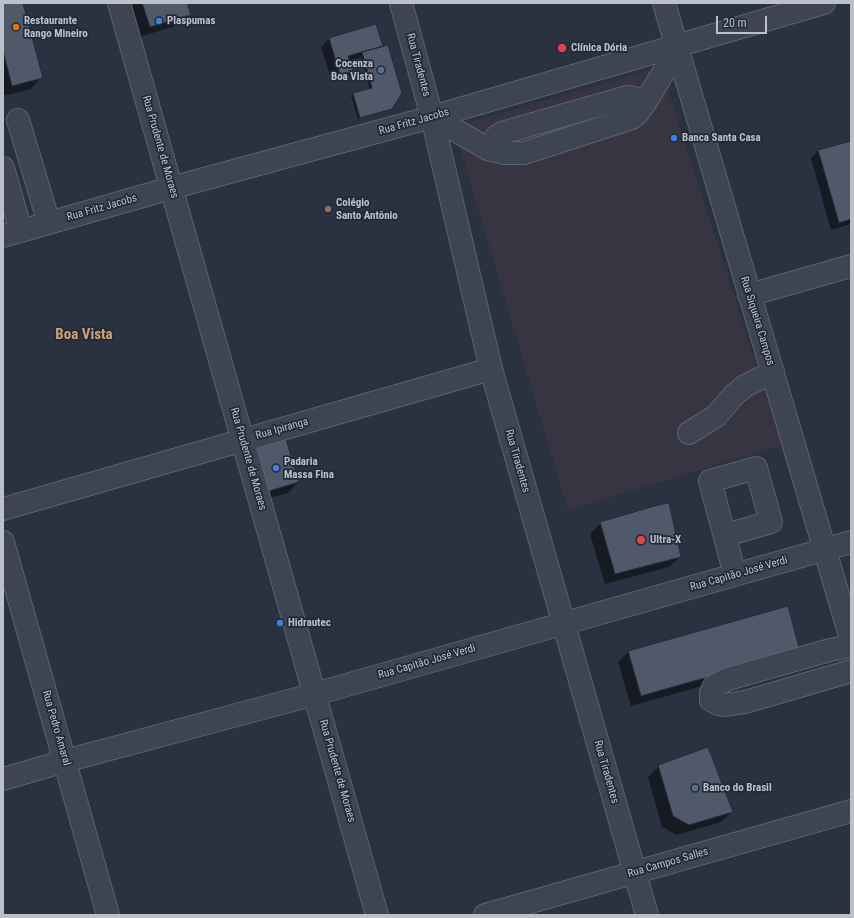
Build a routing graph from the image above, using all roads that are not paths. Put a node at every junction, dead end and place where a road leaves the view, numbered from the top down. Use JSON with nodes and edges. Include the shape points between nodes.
{"nodes":[{"id":1,"x":119,"y":3,"type":"edge"},
{"id":2,"x":401,"y":3,"type":"edge"},
{"id":3,"x":664,"y":3,"type":"edge"},
{"id":4,"x":824,"y":3,"type":"edge"},
{"id":5,"x":676,"y":48,"type":"junction"},
{"id":6,"x":432,"y":117,"type":"junction"},
{"id":7,"x":18,"y":120,"type":"dead end"},
{"id":8,"x":3,"y":168,"type":"edge"},
{"id":9,"x":171,"y":188,"type":"junction"},
{"id":10,"x":49,"y":223,"type":"junction"},
{"id":11,"x":12,"y":234,"type":"edge"},
{"id":12,"x":851,"y":266,"type":"edge"},
{"id":13,"x":750,"y":295,"type":"junction"},
{"id":14,"x":491,"y":369,"type":"junction"},
{"id":15,"x":773,"y":372,"type":"junction"},
{"id":16,"x":689,"y":434,"type":"dead end"},
{"id":17,"x":243,"y":440,"type":"junction"},
{"id":18,"x":3,"y":509,"type":"edge"},
{"id":19,"x":726,"y":535,"type":"dead end"},
{"id":20,"x":3,"y":542,"type":"edge"},
{"id":21,"x":851,"y":542,"type":"edge"},
{"id":22,"x":825,"y":550,"type":"junction"},
{"id":23,"x":735,"y":575,"type":"junction"},
{"id":24,"x":564,"y":623,"type":"junction"},
{"id":25,"x":851,"y":639,"type":"edge"},
{"id":26,"x":851,"y":646,"type":"edge"},
{"id":27,"x":851,"y":671,"type":"edge"},
{"id":28,"x":315,"y":694,"type":"junction"},
{"id":29,"x":65,"y":761,"type":"junction"},
{"id":30,"x":3,"y":779,"type":"edge"},
{"id":31,"x":851,"y":811,"type":"edge"},
{"id":32,"x":635,"y":872,"type":"junction"},
{"id":33,"x":108,"y":915,"type":"edge"},
{"id":34,"x":377,"y":915,"type":"edge"},
{"id":35,"x":485,"y":915,"type":"edge"},
{"id":36,"x":647,"y":915,"type":"edge"}],
"edges":[{"from":1,"to":9,"type":"street","name":"Rua Prudente de Moraes"},
{"from":2,"to":6,"type":"street","name":"Rua Tiradentes"},
{"from":3,"to":5,"type":"street","name":"Rua Siqueira Campos"},
{"from":4,"to":5,"type":"street","name":"Rua Fritz Jacobs"},
{"from":5,"to":6,"type":"street","name":"Rua Fritz Jacobs"},
{"from":5,"to":6,"type":"street","via":[[645,103],[627,97],[502,133],[488,149]]},
{"from":5,"to":13,"type":"street","name":"Rua Siqueira Campos"},
{"from":6,"to":9,"type":"street","name":"Rua Fritz Jacobs"},
{"from":6,"to":14,"type":"street","name":"Rua Tiradentes"},
{"from":7,"to":10,"type":"street"},
{"from":8,"to":11,"type":"street"},
{"from":9,"to":10,"type":"street","name":"Rua Fritz Jacobs"},
{"from":9,"to":17,"type":"street","name":"Rua Prudente de Moraes"},
{"from":10,"to":11,"type":"street","name":"Rua Fritz Jacobs"},
{"from":12,"to":13,"type":"street"},
{"from":13,"to":15,"type":"street","name":"Rua Siqueira Campos"},
{"from":14,"to":17,"type":"street","name":"Rua Ipiranga"},
{"from":14,"to":24,"type":"street","name":"Rua Tiradentes"},
{"from":15,"to":16,"type":"street","via":[[745,386],[716,416]]},
{"from":15,"to":22,"type":"street","name":"Rua Siqueira Campos"},
{"from":17,"to":18,"type":"street","name":"Rua Ipiranga"},
{"from":17,"to":28,"type":"street","name":"Rua Prudente de Moraes"},
{"from":19,"to":23,"type":"street"},
{"from":20,"to":29,"type":"street","name":"Rua Pedro Amaral"},
{"from":21,"to":22,"type":"street","name":"Rua Capitão José Verdi"},
{"from":22,"to":23,"type":"street","name":"Rua Capitão José Verdi"},
{"from":22,"to":25,"type":"street","name":"Rua Siqueira Campos"},
{"from":23,"to":24,"type":"street","name":"Rua Capitão José Verdi"},
{"from":24,"to":28,"type":"street","name":"Rua Capitão José Verdi"},
{"from":24,"to":32,"type":"street","name":"Rua Tiradentes"},
{"from":26,"to":27,"type":"street","via":[[728,679],[714,686],[711,700],[724,705],[745,702]]},
{"from":28,"to":29,"type":"street","name":"Rua Capitão José Verdi"},
{"from":28,"to":34,"type":"street","name":"Rua Prudente de Moraes"},
{"from":29,"to":30,"type":"street","name":"Rua Capitão José Verdi"},
{"from":29,"to":33,"type":"street","name":"Rua Pedro Amaral"},
{"from":31,"to":32,"type":"street","name":"Rua Campos Salles"},
{"from":32,"to":35,"type":"street","name":"Rua Campos Salles"},
{"from":32,"to":36,"type":"street","name":"Rua Tiradentes"}]}
